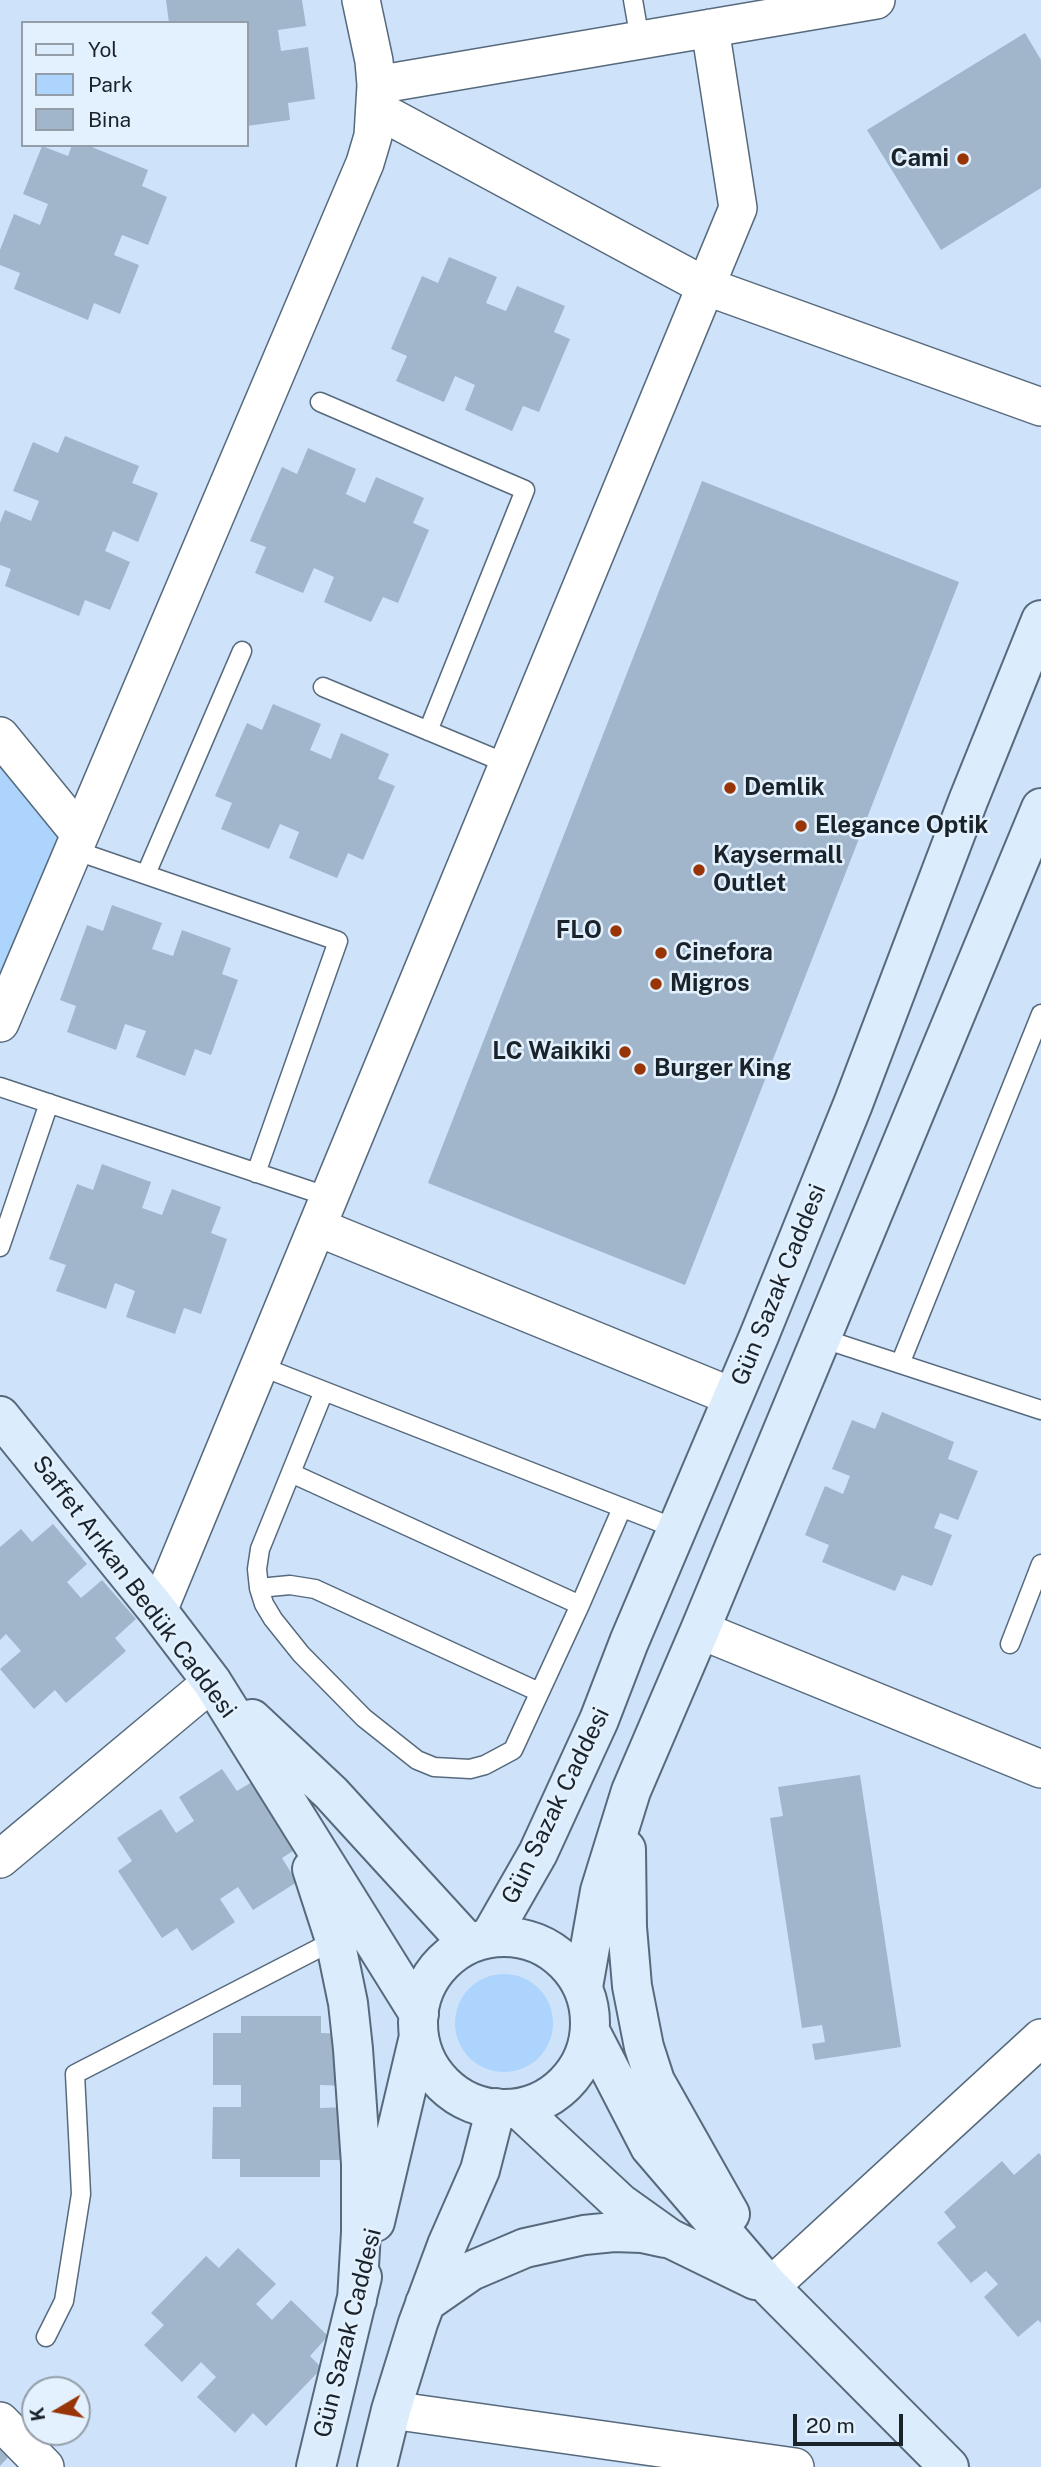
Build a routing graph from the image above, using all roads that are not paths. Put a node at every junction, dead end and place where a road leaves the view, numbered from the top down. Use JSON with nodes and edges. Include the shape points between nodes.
{"nodes":[{"id":1,"x":361,"y":0,"type":"edge"},
{"id":2,"x":633,"y":0,"type":"edge"},
{"id":3,"x":876,"y":0,"type":"edge"},
{"id":4,"x":710,"y":28,"type":"junction"},
{"id":5,"x":640,"y":40,"type":"junction"},
{"id":6,"x":376,"y":97,"type":"junction"},
{"id":7,"x":705,"y":286,"type":"junction"},
{"id":8,"x":320,"y":402,"type":"dead end"},
{"id":9,"x":1041,"y":407,"type":"edge"},
{"id":10,"x":1041,"y":620,"type":"edge"},
{"id":11,"x":242,"y":651,"type":"dead end"},
{"id":12,"x":323,"y":687,"type":"dead end"},
{"id":13,"x":428,"y":731,"type":"junction"},
{"id":14,"x":0,"y":736,"type":"edge"},
{"id":15,"x":508,"y":764,"type":"junction"},
{"id":16,"x":1041,"y":808,"type":"edge"},
{"id":17,"x":77,"y":842,"type":"junction"},
{"id":18,"x":146,"y":874,"type":"junction"},
{"id":19,"x":1041,"y":1014,"type":"edge"},
{"id":20,"x":0,"y":1023,"type":"edge"},
{"id":21,"x":0,"y":1087,"type":"edge"},
{"id":22,"x":49,"y":1103,"type":"junction"},
{"id":23,"x":256,"y":1173,"type":"junction"},
{"id":24,"x":323,"y":1212,"type":"junction"},
{"id":25,"x":0,"y":1247,"type":"edge"},
{"id":26,"x":821,"y":1338,"type":"junction"},
{"id":27,"x":900,"y":1364,"type":"junction"},
{"id":28,"x":260,"y":1366,"type":"junction"},
{"id":29,"x":324,"y":1391,"type":"junction"},
{"id":30,"x":733,"y":1397,"type":"junction"},
{"id":31,"x":1041,"y":1410,"type":"edge"},
{"id":32,"x":0,"y":1416,"type":"edge"},
{"id":33,"x":290,"y":1473,"type":"junction"},
{"id":34,"x":622,"y":1508,"type":"junction"},
{"id":35,"x":677,"y":1529,"type":"junction"},
{"id":36,"x":1041,"y":1564,"type":"edge"},
{"id":37,"x":259,"y":1588,"type":"junction"},
{"id":38,"x":580,"y":1605,"type":"junction"},
{"id":39,"x":158,"y":1611,"type":"junction"},
{"id":40,"x":700,"y":1630,"type":"junction"},
{"id":41,"x":1010,"y":1644,"type":"dead end"},
{"id":42,"x":212,"y":1682,"type":"junction"},
{"id":43,"x":540,"y":1692,"type":"junction"},
{"id":44,"x":264,"y":1762,"type":"junction"},
{"id":45,"x":1041,"y":1769,"type":"edge"},
{"id":46,"x":631,"y":1791,"type":"junction"},
{"id":47,"x":0,"y":1858,"type":"edge"},
{"id":48,"x":335,"y":1940,"type":"junction"},
{"id":49,"x":480,"y":1940,"type":"junction"},
{"id":50,"x":583,"y":1987,"type":"junction"},
{"id":51,"x":419,"y":2025,"type":"junction"},
{"id":52,"x":590,"y":2031,"type":"junction"},
{"id":53,"x":1041,"y":2038,"type":"edge"},
{"id":54,"x":507,"y":2108,"type":"junction"},
{"id":55,"x":670,"y":2238,"type":"junction"},
{"id":56,"x":770,"y":2287,"type":"junction"},
{"id":57,"x":357,"y":2300,"type":"junction"},
{"id":58,"x":425,"y":2303,"type":"junction"},
{"id":59,"x":46,"y":2337,"type":"dead end"},
{"id":60,"x":391,"y":2410,"type":"junction"},
{"id":61,"x":0,"y":2421,"type":"edge"},
{"id":62,"x":734,"y":2463,"type":"edge"},
{"id":63,"x":45,"y":2467,"type":"edge"},
{"id":64,"x":316,"y":2467,"type":"edge"},
{"id":65,"x":377,"y":2467,"type":"edge"},
{"id":66,"x":795,"y":2467,"type":"edge"},
{"id":67,"x":949,"y":2467,"type":"edge"}],
"edges":[{"from":1,"to":6,"type":"street","via":[[374,61]]},
{"from":2,"to":5,"type":"lane"},
{"from":3,"to":4,"type":"street"},
{"from":4,"to":5,"type":"street"},
{"from":4,"to":7,"type":"street","via":[[738,208]]},
{"from":5,"to":6,"type":"street"},
{"from":6,"to":7,"type":"street"},
{"from":6,"to":17,"type":"street","via":[[365,163]]},
{"from":7,"to":9,"type":"street"},
{"from":7,"to":15,"type":"street"},
{"from":8,"to":13,"type":"lane","via":[[525,490]]},
{"from":10,"to":30,"type":"street","name":"Gün Sazak Caddesi","via":[[853,1104]]},
{"from":11,"to":18,"type":"lane"},
{"from":12,"to":13,"type":"lane"},
{"from":13,"to":15,"type":"lane"},
{"from":14,"to":17,"type":"street"},
{"from":15,"to":24,"type":"street"},
{"from":16,"to":26,"type":"street"},
{"from":17,"to":18,"type":"lane"},
{"from":17,"to":20,"type":"street"},
{"from":18,"to":23,"type":"lane","via":[[338,941]]},
{"from":19,"to":27,"type":"lane"},
{"from":21,"to":22,"type":"lane"},
{"from":22,"to":23,"type":"lane"},
{"from":22,"to":25,"type":"lane"},
{"from":23,"to":24,"type":"lane"},
{"from":24,"to":28,"type":"street"},
{"from":24,"to":30,"type":"street"},
{"from":26,"to":27,"type":"lane"},
{"from":26,"to":40,"type":"street"},
{"from":27,"to":31,"type":"lane"},
{"from":28,"to":29,"type":"lane"},
{"from":28,"to":39,"type":"street"},
{"from":29,"to":33,"type":"lane"},
{"from":29,"to":34,"type":"lane"},
{"from":30,"to":35,"type":"street","name":"Gün Sazak Caddesi"},
{"from":32,"to":39,"type":"street","name":"Saffet Arıkan Bedük Caddesi"},
{"from":33,"to":37,"type":"lane","via":[[260,1549]]},
{"from":33,"to":38,"type":"lane"},
{"from":34,"to":35,"type":"lane"},
{"from":34,"to":38,"type":"lane"},
{"from":35,"to":49,"type":"street","name":"Gün Sazak Caddesi","via":[[565,1797],[538,1853]]},
{"from":36,"to":41,"type":"lane"},
{"from":37,"to":43,"type":"lane","via":[[290,1585],[315,1589]]},
{"from":37,"to":43,"type":"lane","via":[[273,1619],[331,1687],[389,1740],[434,1767],[470,1769],[513,1750]]},
{"from":38,"to":43,"type":"lane"},
{"from":39,"to":42,"type":"street","name":"Saffet Arıkan Bedük Caddesi"},
{"from":40,"to":45,"type":"street"},
{"from":40,"to":46,"type":"street"},
{"from":42,"to":44,"type":"street","name":"Saffet Arıkan Bedük Caddesi"},
{"from":42,"to":47,"type":"street"},
{"from":42,"to":49,"type":"street"},
{"from":44,"to":48,"type":"street","via":[[317,1879]]},
{"from":44,"to":51,"type":"street"},
{"from":46,"to":50,"type":"street","via":[[600,1891]]},
{"from":46,"to":56,"type":"street","via":[[626,1927],[645,2047],[656,2081]]},
{"from":48,"to":57,"type":"street","via":[[348,2003],[357,2096],[361,2232]]},
{"from":48,"to":59,"type":"lane","via":[[75,2074],[81,2194],[64,2301]]},
{"from":49,"to":50,"type":"street","via":[[513,1936],[535,1942],[555,1952]]},
{"from":49,"to":51,"type":"street","via":[[450,1955],[435,1972],[424,1992]]},
{"from":50,"to":52,"type":"street"},
{"from":51,"to":54,"type":"street","via":[[425,2058],[454,2093],[474,2103]]},
{"from":51,"to":57,"type":"street","name":"Gün Sazak Caddesi"},
{"from":52,"to":54,"type":"street","via":[[585,2053],[559,2089],[540,2102]]},
{"from":52,"to":56,"type":"street","via":[[650,2147]]},
{"from":53,"to":56,"type":"street"},
{"from":54,"to":55,"type":"street","via":[[620,2203]]},
{"from":54,"to":58,"type":"street"},
{"from":55,"to":56,"type":"street"},
{"from":55,"to":58,"type":"street","via":[[614,2232],[534,2246],[471,2271]]},
{"from":56,"to":67,"type":"street"},
{"from":57,"to":64,"type":"street","name":"Gün Sazak Caddesi"},
{"from":58,"to":60,"type":"street"},
{"from":60,"to":62,"type":"street"},
{"from":60,"to":65,"type":"street"},
{"from":61,"to":63,"type":"street"},
{"from":62,"to":66,"type":"street"}]}
